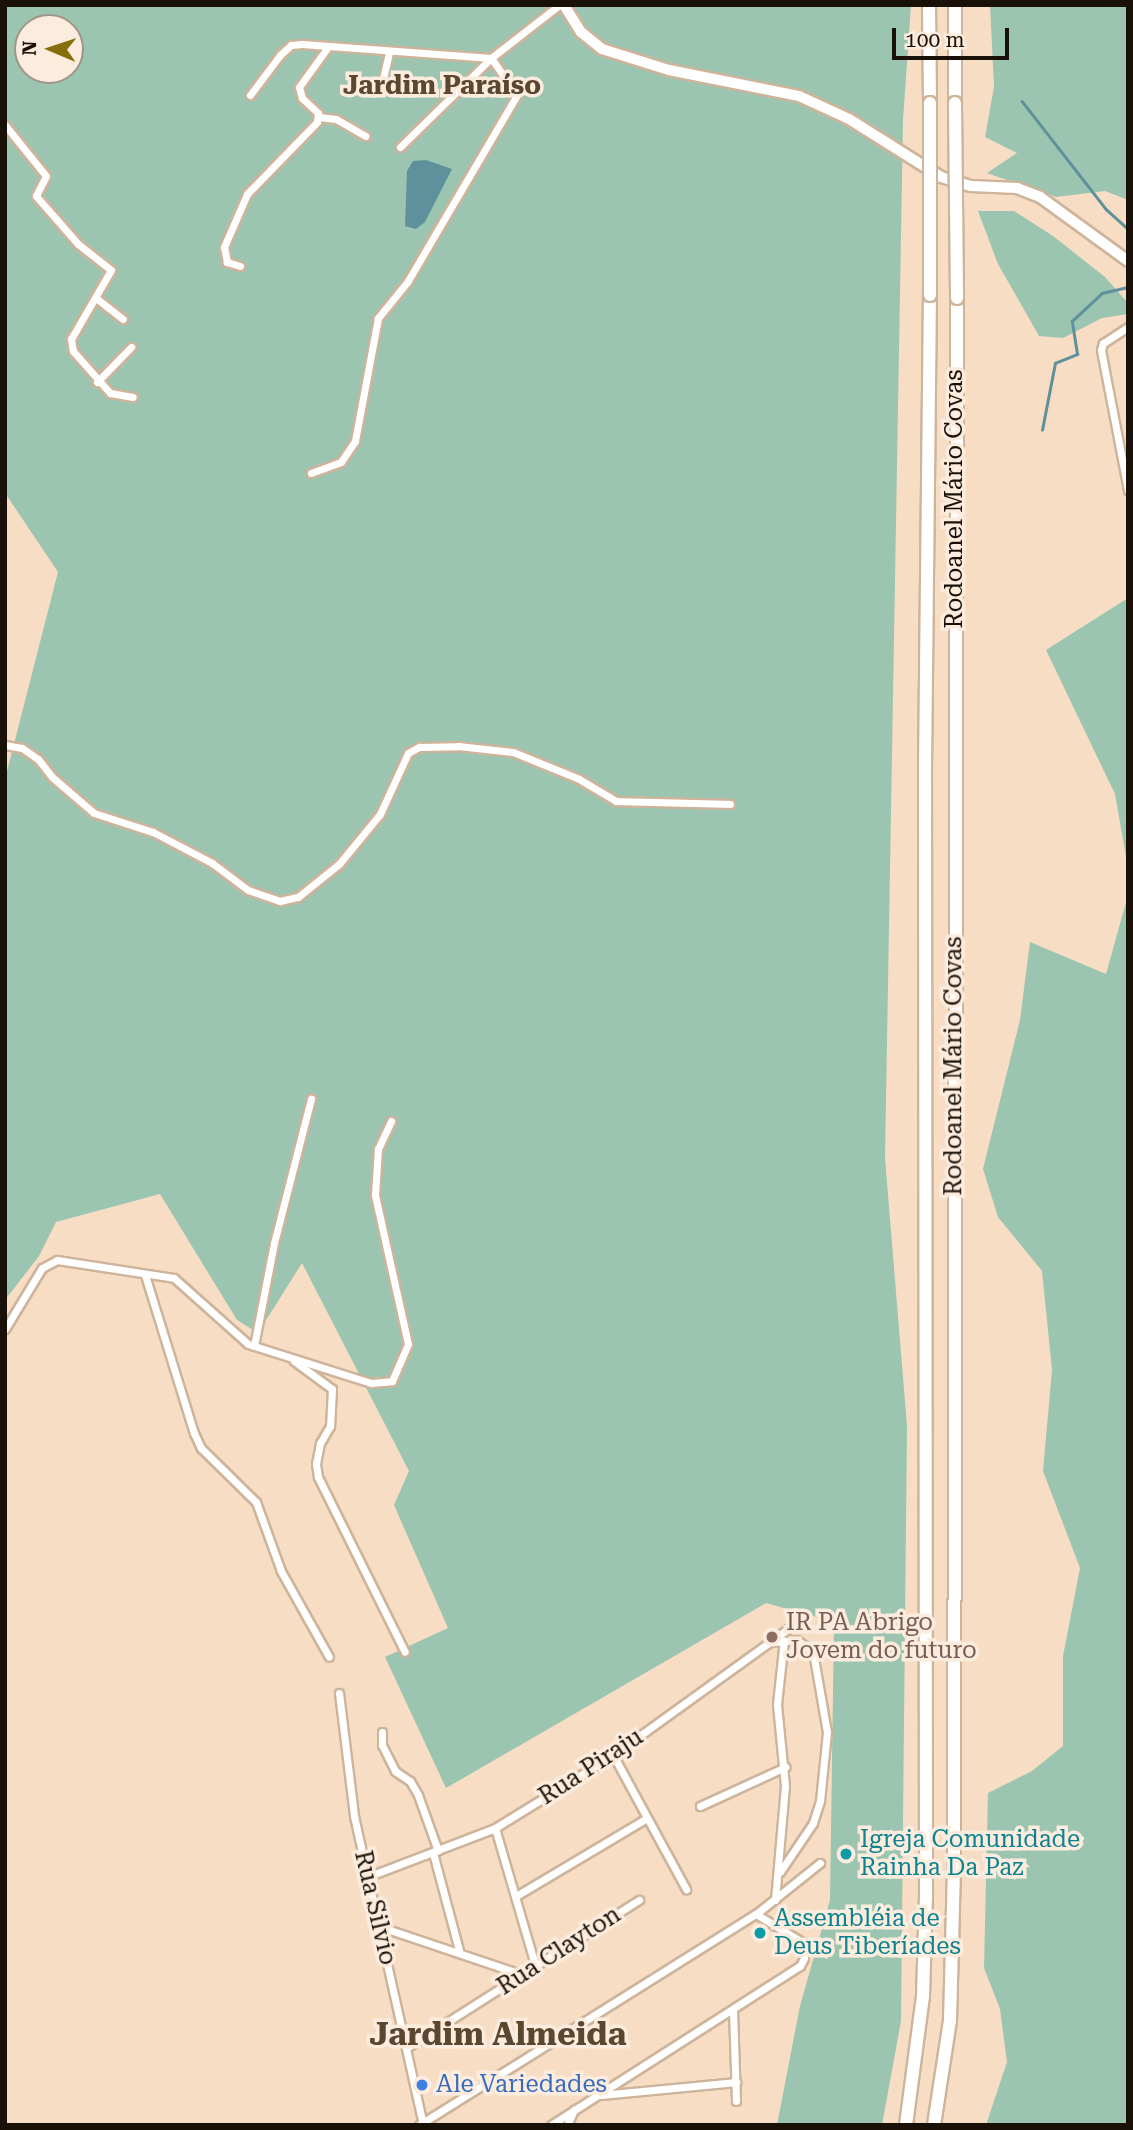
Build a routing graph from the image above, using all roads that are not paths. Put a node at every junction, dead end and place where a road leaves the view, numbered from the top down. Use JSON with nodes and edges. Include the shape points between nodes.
{"nodes":[{"id":1,"x":561,"y":5,"type":"edge"},
{"id":2,"x":929,"y":5,"type":"edge"},
{"id":3,"x":955,"y":5,"type":"edge"},
{"id":4,"x":328,"y":47,"type":"junction"},
{"id":5,"x":389,"y":52,"type":"junction"},
{"id":6,"x":491,"y":58,"type":"junction"},
{"id":7,"x":382,"y":83,"type":"dead end"},
{"id":8,"x":250,"y":95,"type":"dead end"},
{"id":9,"x":319,"y":117,"type":"junction"},
{"id":10,"x":5,"y":125,"type":"edge"},
{"id":11,"x":365,"y":136,"type":"dead end"},
{"id":12,"x":400,"y":147,"type":"dead end"},
{"id":13,"x":1128,"y":261,"type":"edge"},
{"id":14,"x":240,"y":266,"type":"dead end"},
{"id":15,"x":96,"y":298,"type":"junction"},
{"id":16,"x":123,"y":319,"type":"dead end"},
{"id":17,"x":1128,"y":327,"type":"edge"},
{"id":18,"x":131,"y":347,"type":"dead end"},
{"id":19,"x":97,"y":382,"type":"junction"},
{"id":20,"x":133,"y":397,"type":"dead end"},
{"id":21,"x":311,"y":473,"type":"dead end"},
{"id":22,"x":1128,"y":490,"type":"edge"},
{"id":23,"x":5,"y":746,"type":"edge"},
{"id":24,"x":730,"y":804,"type":"dead end"},
{"id":25,"x":311,"y":1099,"type":"dead end"},
{"id":26,"x":391,"y":1121,"type":"dead end"},
{"id":27,"x":145,"y":1275,"type":"junction"},
{"id":28,"x":5,"y":1329,"type":"edge"},
{"id":29,"x":254,"y":1346,"type":"junction"},
{"id":30,"x":292,"y":1359,"type":"junction"},
{"id":31,"x":796,"y":1623,"type":"dead end"},
{"id":32,"x":784,"y":1640,"type":"junction"},
{"id":33,"x":771,"y":1642,"type":"junction"},
{"id":34,"x":405,"y":1652,"type":"dead end"},
{"id":35,"x":329,"y":1657,"type":"dead end"},
{"id":36,"x":339,"y":1693,"type":"dead end"},
{"id":37,"x":382,"y":1732,"type":"dead end"},
{"id":38,"x":613,"y":1755,"type":"junction"},
{"id":39,"x":785,"y":1768,"type":"junction"},
{"id":40,"x":700,"y":1806,"type":"dead end"},
{"id":41,"x":645,"y":1819,"type":"junction"},
{"id":42,"x":495,"y":1828,"type":"junction"},
{"id":43,"x":436,"y":1852,"type":"junction"},
{"id":44,"x":820,"y":1863,"type":"dead end"},
{"id":45,"x":780,"y":1872,"type":"junction"},
{"id":46,"x":367,"y":1877,"type":"junction"},
{"id":47,"x":686,"y":1889,"type":"dead end"},
{"id":48,"x":516,"y":1896,"type":"junction"},
{"id":49,"x":639,"y":1900,"type":"dead end"},
{"id":50,"x":775,"y":1901,"type":"junction"},
{"id":51,"x":756,"y":1914,"type":"junction"},
{"id":52,"x":378,"y":1926,"type":"junction"},
{"id":53,"x":459,"y":1950,"type":"junction"},
{"id":54,"x":536,"y":1968,"type":"junction"},
{"id":55,"x":524,"y":1975,"type":"junction"},
{"id":56,"x":733,"y":2010,"type":"junction"},
{"id":57,"x":408,"y":2046,"type":"junction"},
{"id":58,"x":736,"y":2082,"type":"junction"},
{"id":59,"x":600,"y":2095,"type":"junction"},
{"id":60,"x":736,"y":2101,"type":"dead end"},
{"id":61,"x":574,"y":2110,"type":"junction"},
{"id":62,"x":421,"y":2123,"type":"edge"},
{"id":63,"x":551,"y":2125,"type":"edge"},
{"id":64,"x":567,"y":2125,"type":"edge"},
{"id":65,"x":906,"y":2125,"type":"edge"},
{"id":66,"x":934,"y":2125,"type":"edge"}],
"edges":[{"from":1,"to":6,"type":"street"},
{"from":1,"to":13,"type":"main road","via":[[581,32],[602,49],[669,70],[799,96],[849,119],[941,177],[971,186],[1017,188],[1040,197]]},
{"from":2,"to":65,"type":"highway","name":"Rodoanel Mário Covas","bridge":true,"via":[[926,1896],[923,1996]]},
{"from":3,"to":66,"type":"highway","name":"Rodoanel Mário Covas","bridge":true,"via":[[954,1870],[950,2021]]},
{"from":4,"to":5,"type":"street"},
{"from":4,"to":8,"type":"street","via":[[292,45]]},
{"from":4,"to":9,"type":"street","via":[[299,87],[302,98]]},
{"from":5,"to":6,"type":"street"},
{"from":5,"to":7,"type":"street"},
{"from":6,"to":12,"type":"street"},
{"from":6,"to":21,"type":"street","via":[[510,81],[516,102],[467,175],[408,281],[379,318],[355,441],[341,462]]},
{"from":9,"to":11,"type":"street","via":[[335,119]]},
{"from":9,"to":14,"type":"street","via":[[243,203],[223,253],[226,262]]},
{"from":10,"to":15,"type":"street","via":[[46,176],[36,196],[78,244],[111,268]]},
{"from":15,"to":16,"type":"street"},
{"from":15,"to":19,"type":"street","via":[[71,345]]},
{"from":17,"to":22,"type":"street","via":[[1103,343],[1101,350]]},
{"from":18,"to":19,"type":"street"},
{"from":19,"to":20,"type":"street","via":[[110,393]]},
{"from":23,"to":24,"type":"street","via":[[22,748],[38,758],[52,777],[94,813],[153,832],[212,863],[248,890],[280,901],[298,897],[339,864],[380,814],[408,753],[419,747],[513,752],[579,779],[616,801]]},
{"from":25,"to":29,"type":"street"},
{"from":26,"to":30,"type":"street","via":[[378,1149],[375,1195],[406,1325],[405,1359],[392,1381],[384,1384]]},
{"from":27,"to":28,"type":"street","via":[[50,1262]]},
{"from":27,"to":29,"type":"street","via":[[184,1284],[236,1336]]},
{"from":27,"to":35,"type":"street","via":[[201,1448],[256,1502],[281,1571]]},
{"from":29,"to":30,"type":"street"},
{"from":30,"to":34,"type":"street","via":[[332,1389],[330,1426],[320,1443],[316,1464],[318,1477]]},
{"from":31,"to":33,"type":"street","name":"Rua Piraju"},
{"from":32,"to":33,"type":"street"},
{"from":32,"to":39,"type":"street","via":[[777,1704]]},
{"from":32,"to":45,"type":"street","via":[[797,1640],[813,1652],[827,1732],[820,1801],[813,1823]]},
{"from":33,"to":38,"type":"street","name":"Rua Piraju"},
{"from":36,"to":46,"type":"street","name":"Rua Silvio"},
{"from":37,"to":43,"type":"street","via":[[382,1745],[395,1771],[410,1781],[418,1795]]},
{"from":38,"to":41,"type":"street"},
{"from":38,"to":42,"type":"street","name":"Rua Piraju"},
{"from":39,"to":40,"type":"street"},
{"from":39,"to":45,"type":"street"},
{"from":41,"to":47,"type":"street"},
{"from":41,"to":48,"type":"street"},
{"from":42,"to":43,"type":"street","name":"Rua Piraju"},
{"from":42,"to":48,"type":"street"},
{"from":43,"to":46,"type":"street","name":"Rua Piraju"},
{"from":43,"to":53,"type":"street"},
{"from":44,"to":50,"type":"street"},
{"from":45,"to":50,"type":"street"},
{"from":46,"to":52,"type":"street","name":"Rua Silvio"},
{"from":48,"to":54,"type":"street"},
{"from":49,"to":54,"type":"street","name":"Rua Clayton"},
{"from":50,"to":51,"type":"street"},
{"from":51,"to":56,"type":"street","via":[[802,1942],[804,1958],[790,1974]]},
{"from":51,"to":62,"type":"street"},
{"from":52,"to":53,"type":"street"},
{"from":52,"to":57,"type":"street","name":"Rua Silvio"},
{"from":53,"to":55,"type":"street"},
{"from":54,"to":55,"type":"street","name":"Rua Clayton"},
{"from":55,"to":57,"type":"street","name":"Rua Clayton"},
{"from":56,"to":58,"type":"street"},
{"from":56,"to":59,"type":"street"},
{"from":57,"to":62,"type":"street","name":"Rua Silvio"},
{"from":58,"to":59,"type":"street"},
{"from":58,"to":60,"type":"street"},
{"from":59,"to":61,"type":"street"},
{"from":61,"to":63,"type":"street"},
{"from":61,"to":64,"type":"street"}]}
